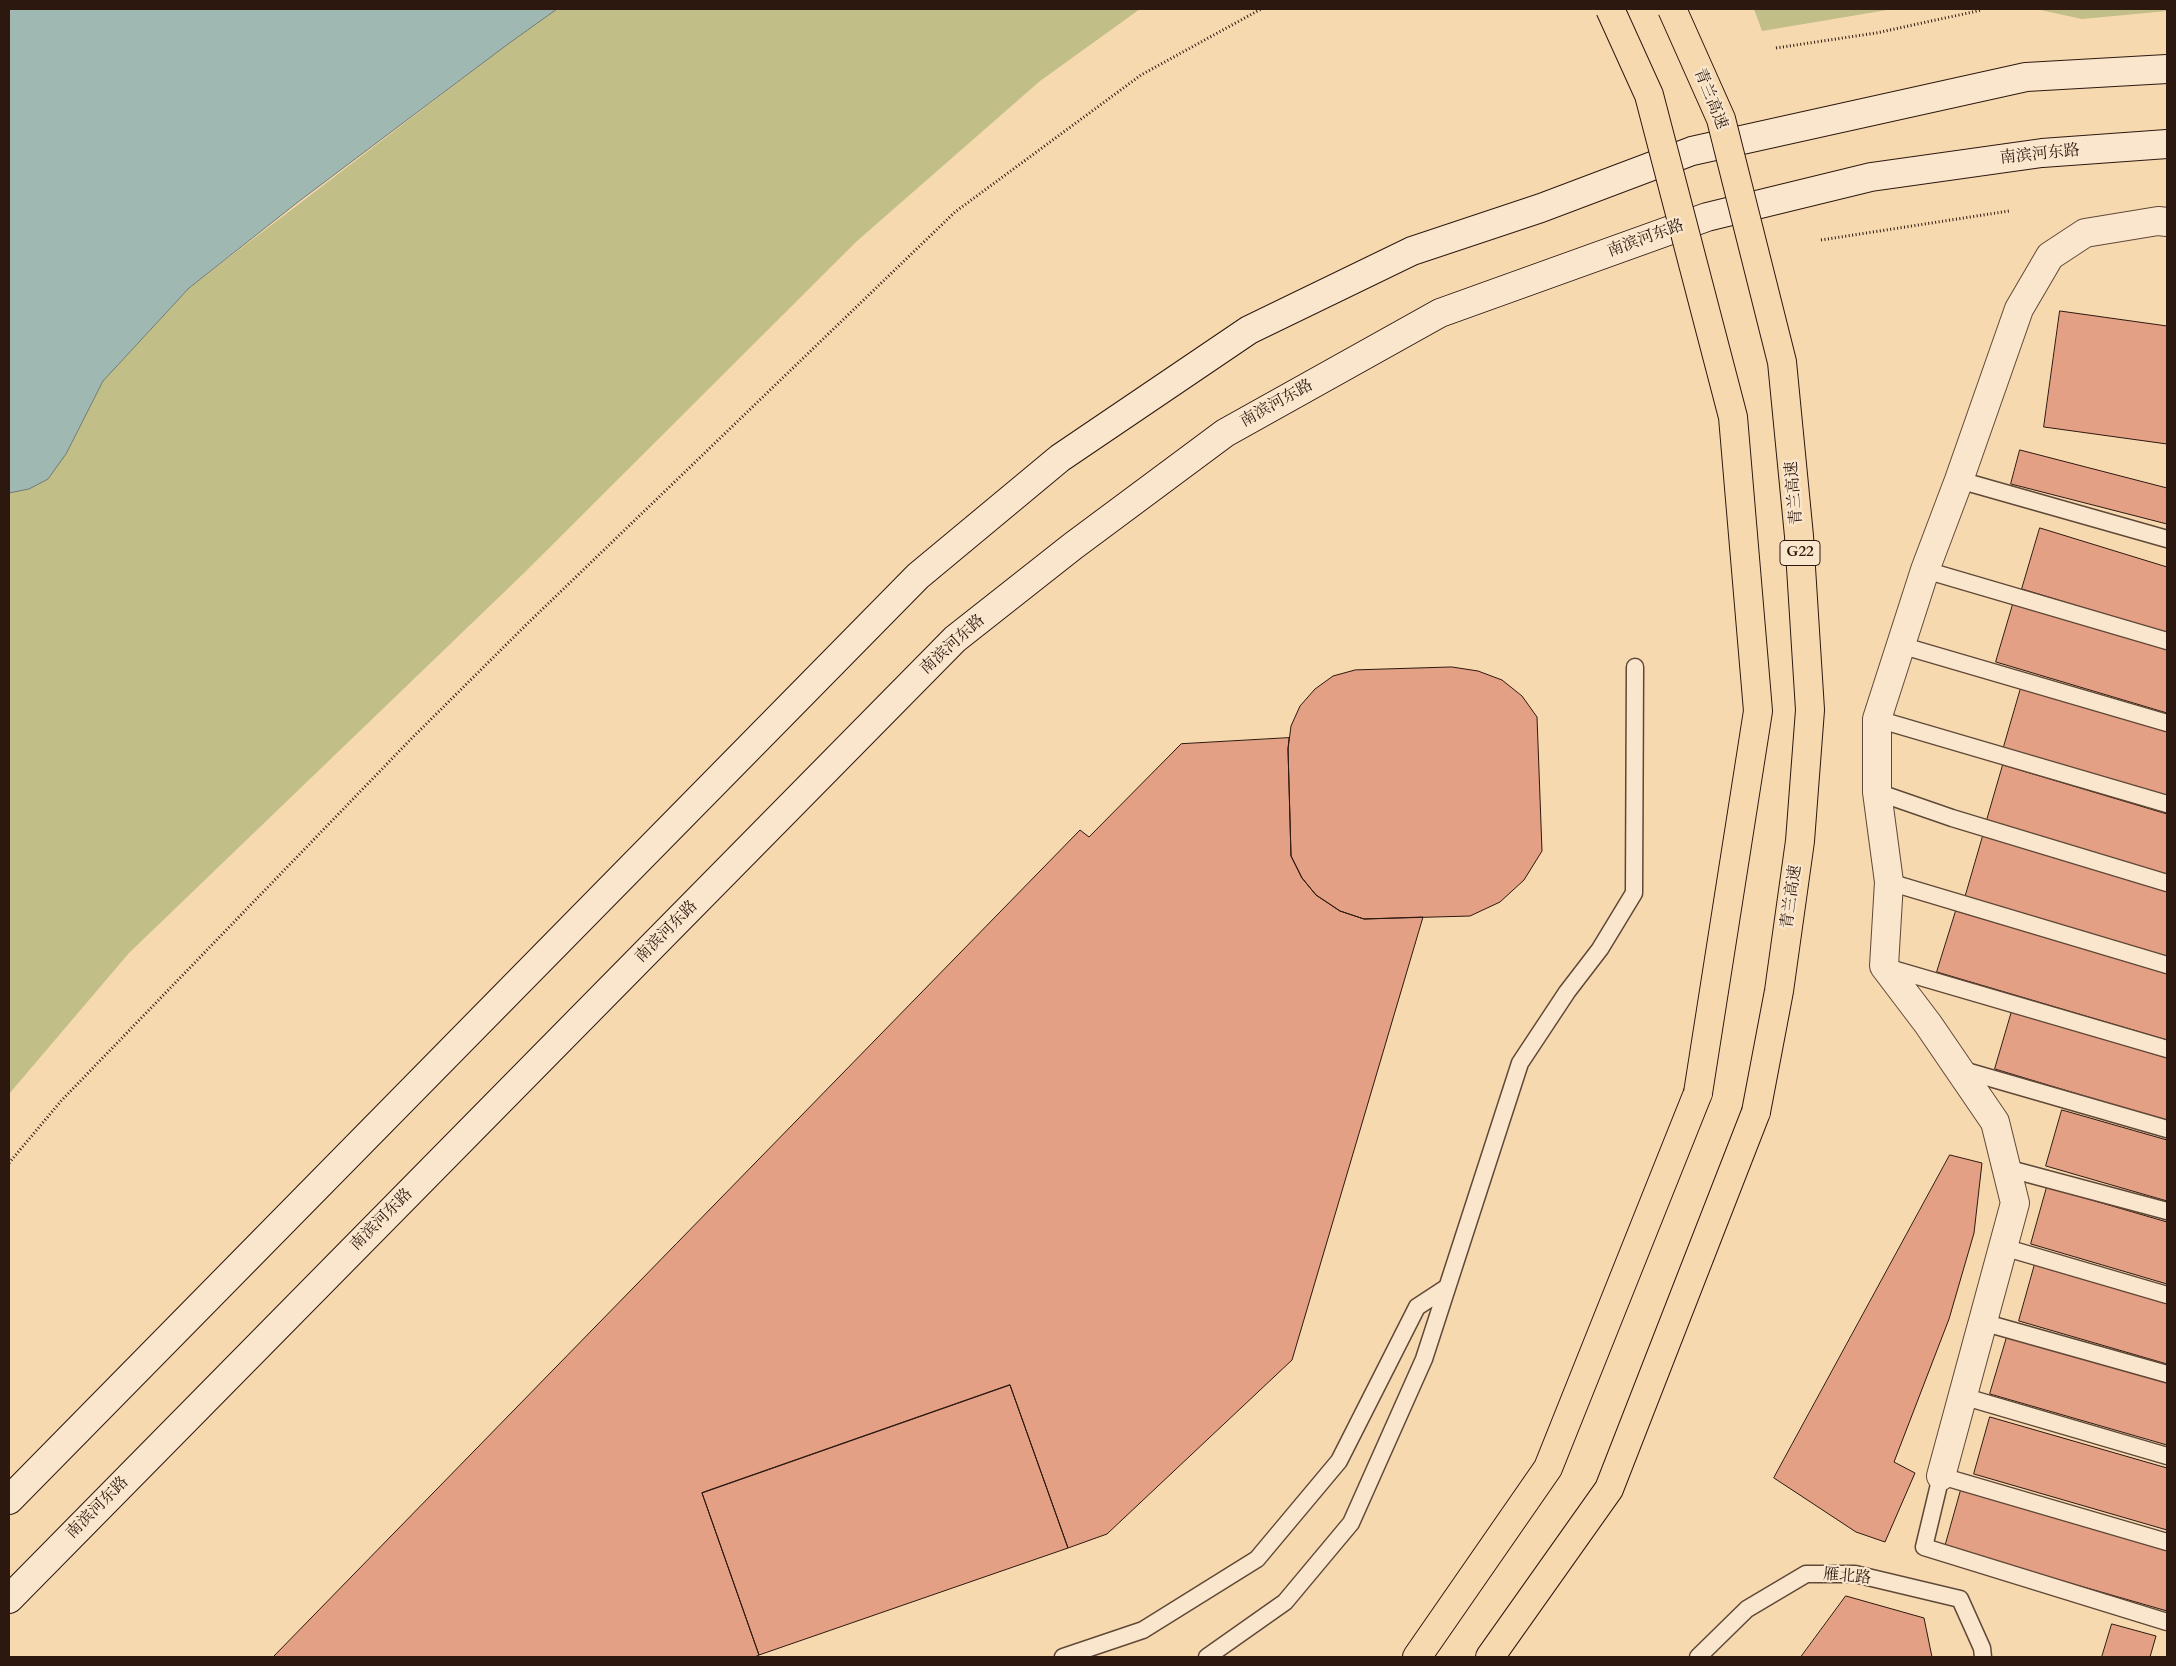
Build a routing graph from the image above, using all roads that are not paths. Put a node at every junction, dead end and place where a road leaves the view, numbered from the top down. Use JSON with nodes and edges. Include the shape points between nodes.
{"nodes":[{"id":1,"x":1610,"y":9,"type":"edge"},
{"id":2,"x":1672,"y":9,"type":"edge"},
{"id":3,"x":2167,"y":69,"type":"edge"},
{"id":4,"x":2167,"y":144,"type":"edge"},
{"id":5,"x":2167,"y":222,"type":"edge"},
{"id":6,"x":1959,"y":480,"type":"junction"},
{"id":7,"x":2167,"y":539,"type":"edge"},
{"id":8,"x":1925,"y":570,"type":"junction"},
{"id":9,"x":2167,"y":641,"type":"edge"},
{"id":10,"x":1900,"y":645,"type":"junction"},
{"id":11,"x":1635,"y":667,"type":"dead end"},
{"id":12,"x":1877,"y":719,"type":"junction"},
{"id":13,"x":2167,"y":723,"type":"edge"},
{"id":14,"x":1877,"y":792,"type":"junction"},
{"id":15,"x":2167,"y":804,"type":"edge"},
{"id":16,"x":1889,"y":882,"type":"junction"},
{"id":17,"x":2167,"y":883,"type":"edge"},
{"id":18,"x":2167,"y":965,"type":"edge"},
{"id":19,"x":1884,"y":966,"type":"junction"},
{"id":20,"x":2167,"y":1049,"type":"edge"},
{"id":21,"x":1959,"y":1069,"type":"junction"},
{"id":22,"x":2167,"y":1129,"type":"edge"},
{"id":23,"x":2006,"y":1168,"type":"junction"},
{"id":24,"x":2167,"y":1211,"type":"edge"},
{"id":25,"x":2003,"y":1247,"type":"junction"},
{"id":26,"x":1446,"y":1288,"type":"junction"},
{"id":27,"x":2167,"y":1295,"type":"edge"},
{"id":28,"x":1982,"y":1322,"type":"junction"},
{"id":29,"x":2167,"y":1374,"type":"edge"},
{"id":30,"x":1962,"y":1396,"type":"junction"},
{"id":31,"x":2167,"y":1456,"type":"edge"},
{"id":32,"x":1940,"y":1476,"type":"junction"},
{"id":33,"x":9,"y":1500,"type":"edge"},
{"id":34,"x":2167,"y":1542,"type":"edge"},
{"id":35,"x":9,"y":1599,"type":"edge"},
{"id":36,"x":2167,"y":1622,"type":"edge"},
{"id":37,"x":1063,"y":1657,"type":"edge"},
{"id":38,"x":1207,"y":1657,"type":"edge"},
{"id":39,"x":1417,"y":1657,"type":"edge"},
{"id":40,"x":1490,"y":1657,"type":"edge"},
{"id":41,"x":1698,"y":1657,"type":"edge"},
{"id":42,"x":1983,"y":1657,"type":"edge"}],
"edges":[{"from":1,"to":39,"type":"highway","bridge":true,"via":[[1649,95],[1734,417],[1758,711],[1698,1093],[1548,1468]]},
{"from":2,"to":40,"type":"highway","name":"青兰高速","number":"G22","bridge":true,"via":[[1721,119],[1782,362],[1799,536],[1810,710],[1798,851],[1779,991],[1756,1112],[1609,1489]]},
{"from":3,"to":33,"type":"main road","via":[[2026,77],[1692,151],[1540,208],[1412,251],[1249,330],[1060,458],[918,576]]},
{"from":4,"to":35,"type":"main road","name":"南滨河东路","via":[[2042,153],[1871,177],[1707,217],[1440,313],[1225,433],[955,639]]},
{"from":5,"to":6,"type":"main road","via":[[2085,233],[2050,256],[2019,309]]},
{"from":6,"to":7,"type":"lane"},
{"from":6,"to":8,"type":"main road"},
{"from":8,"to":9,"type":"lane"},
{"from":8,"to":10,"type":"main road"},
{"from":10,"to":12,"type":"main road"},
{"from":10,"to":13,"type":"lane"},
{"from":11,"to":26,"type":"lane","via":[[1634,893],[1600,949],[1520,1063]]},
{"from":12,"to":14,"type":"main road"},
{"from":12,"to":15,"type":"lane"},
{"from":14,"to":16,"type":"main road"},
{"from":14,"to":17,"type":"lane"},
{"from":16,"to":18,"type":"lane"},
{"from":16,"to":19,"type":"main road"},
{"from":19,"to":20,"type":"lane"},
{"from":19,"to":21,"type":"main road"},
{"from":21,"to":22,"type":"lane"},
{"from":21,"to":23,"type":"main road","via":[[1995,1122]]},
{"from":23,"to":24,"type":"lane"},
{"from":23,"to":25,"type":"main road","via":[[2015,1203]]},
{"from":25,"to":27,"type":"lane"},
{"from":25,"to":28,"type":"main road"},
{"from":26,"to":37,"type":"lane","via":[[1417,1307],[1338,1461],[1257,1559],[1143,1630]]},
{"from":26,"to":38,"type":"lane","via":[[1424,1359],[1351,1523],[1285,1602]]},
{"from":28,"to":29,"type":"lane"},
{"from":28,"to":30,"type":"main road"},
{"from":30,"to":31,"type":"lane"},
{"from":30,"to":32,"type":"main road"},
{"from":32,"to":34,"type":"lane"},
{"from":32,"to":36,"type":"lane","via":[[1924,1547]]},
{"from":41,"to":42,"type":"lane","name":"雁北路","via":[[1747,1609],[1806,1574],[1856,1574],[1960,1599]]}]}
